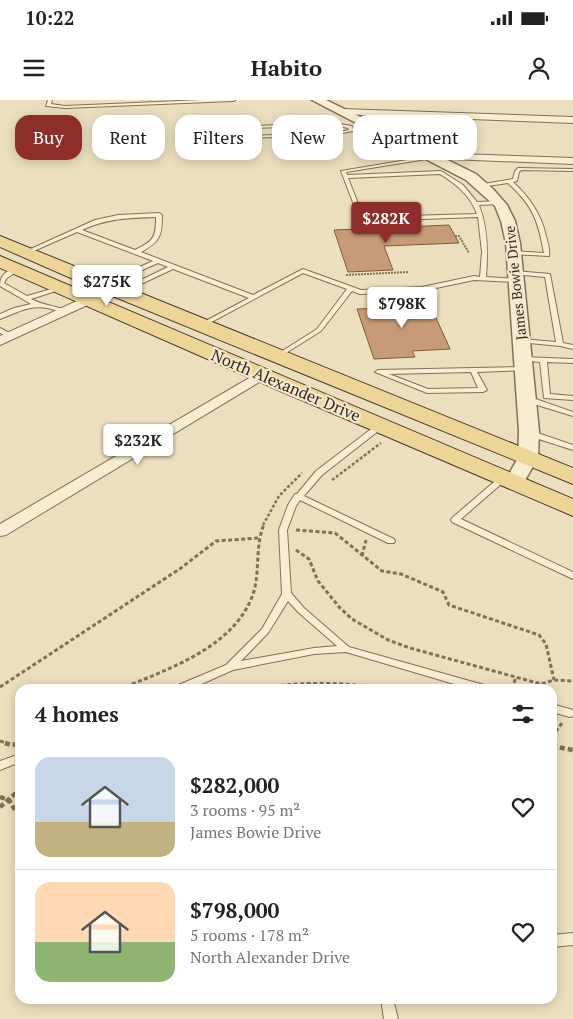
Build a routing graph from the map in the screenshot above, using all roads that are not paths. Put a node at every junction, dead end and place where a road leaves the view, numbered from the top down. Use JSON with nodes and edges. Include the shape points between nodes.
{"nodes":[{"id":1,"x":50,"y":100,"type":"edge"},
{"id":2,"x":233,"y":100,"type":"edge"},
{"id":3,"x":317,"y":100,"type":"edge"},
{"id":4,"x":342,"y":112,"type":"junction"},
{"id":5,"x":353,"y":118,"type":"edge"},
{"id":6,"x":573,"y":120,"type":"edge"},
{"id":7,"x":352,"y":131,"type":"joint"},
{"id":8,"x":477,"y":158,"type":"edge"},
{"id":9,"x":407,"y":160,"type":"edge"},
{"id":10,"x":438,"y":160,"type":"edge"},
{"id":11,"x":573,"y":161,"type":"edge"},
{"id":12,"x":573,"y":170,"type":"edge"},
{"id":13,"x":346,"y":177,"type":"junction"},
{"id":14,"x":509,"y":182,"type":"junction"},
{"id":15,"x":481,"y":185,"type":"junction"},
{"id":16,"x":499,"y":202,"type":"junction"},
{"id":17,"x":476,"y":204,"type":"junction"},
{"id":18,"x":480,"y":215,"type":"junction"},
{"id":19,"x":78,"y":230,"type":"junction"},
{"id":20,"x":0,"y":241,"type":"edge"},
{"id":21,"x":136,"y":252,"type":"junction"},
{"id":22,"x":514,"y":253,"type":"junction"},
{"id":23,"x":15,"y":261,"type":"edge"},
{"id":24,"x":157,"y":261,"type":"junction"},
{"id":25,"x":172,"y":266,"type":"junction"},
{"id":26,"x":134,"y":271,"type":"junction"},
{"id":27,"x":516,"y":277,"type":"junction"},
{"id":28,"x":148,"y":278,"type":"junction"},
{"id":29,"x":484,"y":279,"type":"junction"},
{"id":30,"x":60,"y":288,"type":"junction"},
{"id":31,"x":112,"y":289,"type":"junction"},
{"id":32,"x":351,"y":289,"type":"junction"},
{"id":33,"x":254,"y":297,"type":"junction"},
{"id":34,"x":28,"y":298,"type":"junction"},
{"id":35,"x":89,"y":300,"type":"junction"},
{"id":36,"x":37,"y":305,"type":"junction"},
{"id":37,"x":65,"y":311,"type":"junction"},
{"id":38,"x":0,"y":317,"type":"edge"},
{"id":39,"x":202,"y":325,"type":"junction"},
{"id":40,"x":4,"y":336,"type":"edge"},
{"id":41,"x":178,"y":339,"type":"junction"},
{"id":42,"x":521,"y":341,"type":"junction"},
{"id":43,"x":560,"y":344,"type":"junction"},
{"id":44,"x":573,"y":347,"type":"edge"},
{"id":45,"x":278,"y":356,"type":"junction"},
{"id":46,"x":543,"y":360,"type":"junction"},
{"id":47,"x":573,"y":361,"type":"edge"},
{"id":48,"x":523,"y":364,"type":"junction"},
{"id":49,"x":473,"y":370,"type":"junction"},
{"id":50,"x":261,"y":375,"type":"junction"},
{"id":51,"x":547,"y":396,"type":"junction"},
{"id":52,"x":573,"y":398,"type":"edge"},
{"id":53,"x":527,"y":399,"type":"junction"},
{"id":54,"x":548,"y":405,"type":"junction"},
{"id":55,"x":573,"y":414,"type":"edge"},
{"id":56,"x":389,"y":428,"type":"junction"},
{"id":57,"x":529,"y":433,"type":"junction"},
{"id":58,"x":573,"y":448,"type":"edge"},
{"id":59,"x":528,"y":458,"type":"junction"},
{"id":60,"x":570,"y":474,"type":"edge"},
{"id":61,"x":509,"y":481,"type":"junction"},
{"id":62,"x":298,"y":496,"type":"junction"},
{"id":63,"x":573,"y":508,"type":"edge"},
{"id":64,"x":0,"y":531,"type":"edge"},
{"id":65,"x":392,"y":541,"type":"dead end"},
{"id":66,"x":573,"y":576,"type":"edge"},
{"id":67,"x":287,"y":594,"type":"junction"},
{"id":68,"x":346,"y":649,"type":"junction"},
{"id":69,"x":229,"y":668,"type":"junction"},
{"id":70,"x":192,"y":684,"type":"edge"},
{"id":71,"x":467,"y":684,"type":"edge"},
{"id":72,"x":557,"y":709,"type":"edge"},
{"id":73,"x":570,"y":713,"type":"dead end"},
{"id":74,"x":15,"y":760,"type":"edge"},
{"id":75,"x":0,"y":766,"type":"edge"},
{"id":76,"x":573,"y":939,"type":"edge"},
{"id":77,"x":557,"y":941,"type":"edge"},
{"id":78,"x":389,"y":1004,"type":"edge"},
{"id":79,"x":391,"y":1019,"type":"edge"}],
"edges":[{"from":1,"to":2,"type":"lane","via":[[48,105],[65,107]]},
{"from":3,"to":4,"type":"street","name":"James Bowie Drive"},
{"from":4,"to":5,"type":"street","name":"James Bowie Drive"},
{"from":4,"to":6,"type":"street"},
{"from":7,"to":7,"type":"lane","via":[[342,134],[243,136],[239,131],[251,127],[334,124],[350,127]]},
{"from":8,"to":11,"type":"street"},
{"from":9,"to":13,"type":"lane","via":[[343,171]]},
{"from":10,"to":15,"type":"street","name":"James Bowie Drive"},
{"from":12,"to":14,"type":"lane","via":[[520,169],[515,180]]},
{"from":13,"to":17,"type":"lane","via":[[441,172],[461,186]]},
{"from":13,"to":18,"type":"lane","via":[[363,218]]},
{"from":14,"to":15,"type":"lane"},
{"from":14,"to":22,"type":"lane","via":[[536,211],[547,255]]},
{"from":15,"to":16,"type":"street","name":"James Bowie Drive"},
{"from":16,"to":17,"type":"lane"},
{"from":16,"to":22,"type":"street","name":"James Bowie Drive","via":[[508,215]]},
{"from":17,"to":18,"type":"lane"},
{"from":18,"to":29,"type":"lane","via":[[485,252]]},
{"from":19,"to":21,"type":"lane"},
{"from":19,"to":21,"type":"lane","via":[[110,218],[159,215],[158,238]]},
{"from":19,"to":23,"type":"lane"},
{"from":20,"to":23,"type":"main road","name":"North Alexander Drive"},
{"from":21,"to":24,"type":"lane"},
{"from":22,"to":27,"type":"street","name":"James Bowie Drive"},
{"from":23,"to":30,"type":"main road","name":"North Alexander Drive"},
{"from":23,"to":31,"type":"main road","name":"North Alexander Drive"},
{"from":23,"to":34,"type":"lane","via":[[1,284]]},
{"from":24,"to":25,"type":"lane"},
{"from":24,"to":26,"type":"lane"},
{"from":25,"to":28,"type":"lane"},
{"from":25,"to":33,"type":"lane"},
{"from":26,"to":28,"type":"lane"},
{"from":26,"to":31,"type":"lane"},
{"from":27,"to":29,"type":"lane"},
{"from":27,"to":42,"type":"street","name":"James Bowie Drive"},
{"from":27,"to":43,"type":"lane","via":[[548,275]]},
{"from":28,"to":31,"type":"lane"},
{"from":29,"to":32,"type":"lane","via":[[468,279],[422,289],[364,292]]},
{"from":30,"to":34,"type":"lane"},
{"from":30,"to":35,"type":"main road","name":"North Alexander Drive"},
{"from":31,"to":35,"type":"street"},
{"from":31,"to":39,"type":"main road","name":"North Alexander Drive"},
{"from":32,"to":33,"type":"lane","via":[[302,271]]},
{"from":32,"to":45,"type":"lane","via":[[319,330]]},
{"from":33,"to":39,"type":"lane"},
{"from":34,"to":36,"type":"lane"},
{"from":35,"to":37,"type":"street"},
{"from":35,"to":41,"type":"main road","name":"North Alexander Drive"},
{"from":36,"to":37,"type":"lane","via":[[50,305]]},
{"from":36,"to":38,"type":"lane"},
{"from":37,"to":40,"type":"street"},
{"from":39,"to":41,"type":"main road"},
{"from":39,"to":45,"type":"main road","name":"North Alexander Drive"},
{"from":41,"to":50,"type":"main road","name":"North Alexander Drive"},
{"from":42,"to":43,"type":"lane"},
{"from":42,"to":48,"type":"street","name":"James Bowie Drive"},
{"from":43,"to":44,"type":"lane"},
{"from":45,"to":59,"type":"main road","name":"North Alexander Drive"},
{"from":46,"to":47,"type":"lane"},
{"from":46,"to":48,"type":"lane"},
{"from":46,"to":51,"type":"lane"},
{"from":48,"to":49,"type":"lane"},
{"from":48,"to":53,"type":"street","name":"James Bowie Drive"},
{"from":49,"to":49,"type":"lane","via":[[483,390],[427,391],[378,372]]},
{"from":50,"to":56,"type":"main road","name":"North Alexander Drive"},
{"from":50,"to":64,"type":"street"},
{"from":51,"to":52,"type":"lane"},
{"from":51,"to":54,"type":"lane"},
{"from":53,"to":54,"type":"lane"},
{"from":53,"to":57,"type":"street","name":"James Bowie Drive"},
{"from":54,"to":55,"type":"lane"},
{"from":56,"to":61,"type":"main road","name":"North Alexander Drive"},
{"from":56,"to":62,"type":"lane","via":[[319,473]]},
{"from":57,"to":58,"type":"lane"},
{"from":57,"to":59,"type":"street","name":"James Bowie Drive"},
{"from":59,"to":60,"type":"main road","name":"North Alexander Drive"},
{"from":59,"to":61,"type":"street","name":"James Bowie Drive"},
{"from":61,"to":63,"type":"main road","name":"North Alexander Drive"},
{"from":61,"to":66,"type":"lane","via":[[455,520]]},
{"from":62,"to":65,"type":"lane"},
{"from":62,"to":67,"type":"lane","via":[[283,530]]},
{"from":67,"to":68,"type":"lane","via":[[306,616]]},
{"from":67,"to":69,"type":"lane","via":[[265,631]]},
{"from":68,"to":69,"type":"lane"},
{"from":68,"to":71,"type":"lane"},
{"from":69,"to":70,"type":"lane"},
{"from":72,"to":73,"type":"lane"},
{"from":74,"to":75,"type":"lane"},
{"from":76,"to":77,"type":"lane"},
{"from":78,"to":79,"type":"lane"}]}
